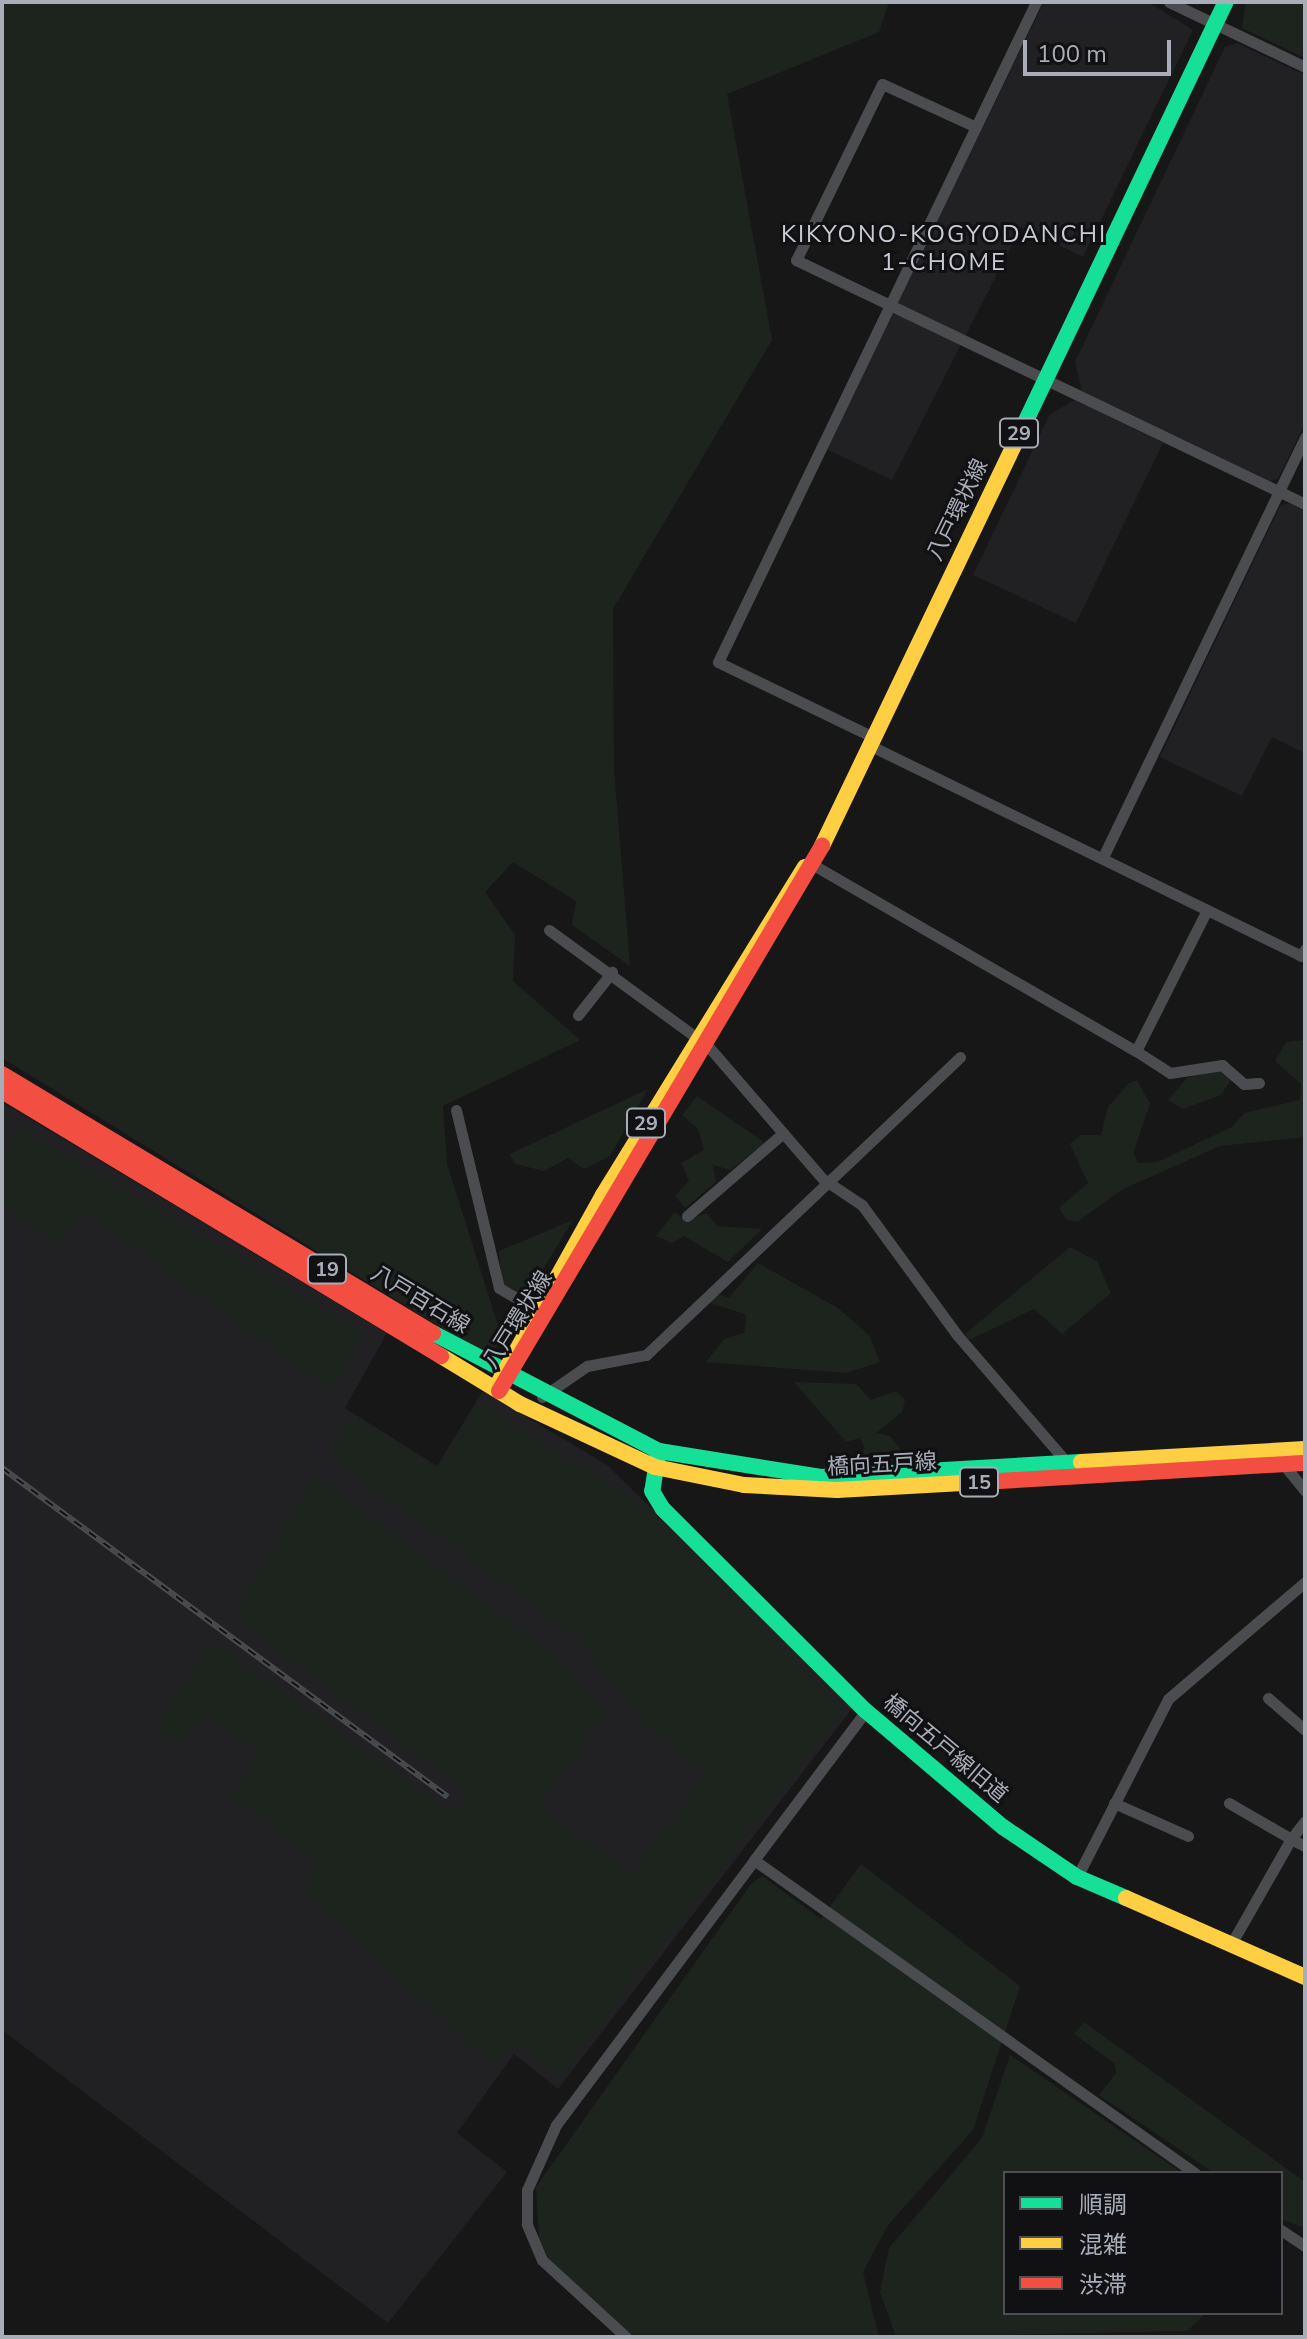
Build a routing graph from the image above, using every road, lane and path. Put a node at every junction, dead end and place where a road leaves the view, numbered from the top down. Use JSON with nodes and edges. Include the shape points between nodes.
{"nodes":[{"id":1,"x":1036,"y":2,"type":"edge"},
{"id":2,"x":1169,"y":2,"type":"edge"},
{"id":3,"x":1226,"y":2,"type":"edge"},
{"id":4,"x":1215,"y":24,"type":"junction"},
{"id":5,"x":1305,"y":67,"type":"edge"},
{"id":6,"x":976,"y":127,"type":"junction"},
{"id":7,"x":890,"y":305,"type":"junction"},
{"id":8,"x":1045,"y":379,"type":"junction"},
{"id":9,"x":1305,"y":437,"type":"edge"},
{"id":10,"x":1279,"y":491,"type":"junction"},
{"id":11,"x":1305,"y":504,"type":"edge"},
{"id":12,"x":871,"y":741,"type":"junction"},
{"id":13,"x":1103,"y":857,"type":"junction"},
{"id":14,"x":809,"y":863,"type":"junction"},
{"id":15,"x":1207,"y":910,"type":"junction"},
{"id":16,"x":549,"y":930,"type":"dead end"},
{"id":17,"x":1304,"y":955,"type":"edge"},
{"id":18,"x":612,"y":972,"type":"junction"},
{"id":19,"x":578,"y":1015,"type":"dead end"},
{"id":20,"x":704,"y":1042,"type":"junction"},
{"id":21,"x":1136,"y":1051,"type":"junction"},
{"id":22,"x":960,"y":1057,"type":"dead end"},
{"id":23,"x":2,"y":1074,"type":"edge"},
{"id":24,"x":1259,"y":1083,"type":"dead end"},
{"id":25,"x":2,"y":1091,"type":"edge"},
{"id":26,"x":456,"y":1110,"type":"dead end"},
{"id":27,"x":783,"y":1133,"type":"junction"},
{"id":28,"x":823,"y":1179,"type":"junction"},
{"id":29,"x":687,"y":1216,"type":"dead end"},
{"id":30,"x":537,"y":1310,"type":"junction"},
{"id":31,"x":503,"y":1381,"type":"junction"},
{"id":32,"x":542,"y":1397,"type":"junction"},
{"id":33,"x":1305,"y":1449,"type":"edge"},
{"id":34,"x":1278,"y":1458,"type":"junction"},
{"id":35,"x":657,"y":1459,"type":"junction"},
{"id":36,"x":1305,"y":1463,"type":"edge"},
{"id":37,"x":1073,"y":1469,"type":"junction"},
{"id":38,"x":1305,"y":1491,"type":"edge"},
{"id":39,"x":1305,"y":1582,"type":"edge"},
{"id":40,"x":1268,"y":1698,"type":"dead end"},
{"id":41,"x":866,"y":1711,"type":"junction"},
{"id":42,"x":1305,"y":1730,"type":"edge"},
{"id":43,"x":1114,"y":1803,"type":"junction"},
{"id":44,"x":1229,"y":1803,"type":"dead end"},
{"id":45,"x":1305,"y":1821,"type":"edge"},
{"id":46,"x":1188,"y":1836,"type":"dead end"},
{"id":47,"x":1291,"y":1839,"type":"junction"},
{"id":48,"x":1305,"y":1846,"type":"edge"},
{"id":49,"x":754,"y":1860,"type":"junction"},
{"id":50,"x":1077,"y":1877,"type":"junction"},
{"id":51,"x":1231,"y":1944,"type":"junction"},
{"id":52,"x":1305,"y":1977,"type":"edge"},
{"id":53,"x":1192,"y":2171,"type":"edge"},
{"id":54,"x":1283,"y":2231,"type":"edge"},
{"id":55,"x":1305,"y":2246,"type":"edge"},
{"id":56,"x":626,"y":2337,"type":"edge"}],
"edges":[{"from":1,"to":6,"type":"street"},
{"from":2,"to":4,"type":"street"},
{"from":3,"to":4,"type":"main road","name":"八戸環状線","number":"29"},
{"from":4,"to":5,"type":"street"},
{"from":4,"to":8,"type":"main road","name":"八戸環状線","number":"29"},
{"from":6,"to":7,"type":"street"},
{"from":6,"to":7,"type":"street","via":[[882,84],[796,260]]},
{"from":7,"to":8,"type":"street"},
{"from":7,"to":12,"type":"street","via":[[718,662]]},
{"from":8,"to":10,"type":"street"},
{"from":8,"to":12,"type":"main road","name":"八戸環状線","number":"29"},
{"from":9,"to":10,"type":"street"},
{"from":10,"to":11,"type":"street"},
{"from":10,"to":13,"type":"street"},
{"from":12,"to":13,"type":"street"},
{"from":12,"to":14,"type":"main road","name":"八戸環状線","number":"29"},
{"from":13,"to":15,"type":"street"},
{"from":14,"to":20,"type":"main road","name":"八戸環状線","number":"29","via":[[787,886]]},
{"from":14,"to":21,"type":"street"},
{"from":15,"to":17,"type":"street"},
{"from":15,"to":21,"type":"street"},
{"from":16,"to":18,"type":"street"},
{"from":18,"to":19,"type":"street"},
{"from":18,"to":20,"type":"street"},
{"from":20,"to":27,"type":"street"},
{"from":20,"to":30,"type":"main road","name":"八戸環状線","number":"29"},
{"from":20,"to":31,"type":"main road","name":"八戸環状線","number":"29"},
{"from":21,"to":24,"type":"street","via":[[1170,1073],[1222,1065],[1244,1084]]},
{"from":22,"to":28,"type":"street"},
{"from":23,"to":31,"type":"main road","name":"八戸百石線","number":"19"},
{"from":25,"to":31,"type":"main road","name":"八戸百石線","number":"19"},
{"from":26,"to":30,"type":"street","via":[[499,1288]]},
{"from":27,"to":28,"type":"street"},
{"from":27,"to":29,"type":"street"},
{"from":28,"to":32,"type":"street","via":[[646,1355],[587,1366]]},
{"from":28,"to":37,"type":"street","via":[[862,1205],[958,1336]]},
{"from":30,"to":31,"type":"main road","name":"八戸環状線","number":"29"},
{"from":31,"to":32,"type":"main road","name":"八戸百石線","number":"19"},
{"from":31,"to":35,"type":"main road","name":"八戸百石線","number":"19"},
{"from":32,"to":35,"type":"main road","name":"八戸百石線","number":"19"},
{"from":33,"to":34,"type":"main road","name":"橋向五戸線","number":"15"},
{"from":34,"to":36,"type":"main road","name":"橋向五戸線","number":"15"},
{"from":34,"to":37,"type":"main road","name":"橋向五戸線","number":"15"},
{"from":34,"to":38,"type":"street"},
{"from":35,"to":37,"type":"main road","name":"橋向五戸線","number":"15","via":[[807,1490]]},
{"from":35,"to":41,"type":"main road","name":"橋向五戸線旧道","via":[[652,1491],[663,1509]]},
{"from":39,"to":43,"type":"street","via":[[1168,1699]]},
{"from":40,"to":42,"type":"street"},
{"from":41,"to":49,"type":"street"},
{"from":41,"to":50,"type":"main road","name":"橋向五戸線旧道","via":[[1003,1827]]},
{"from":43,"to":46,"type":"street"},
{"from":43,"to":50,"type":"street"},
{"from":44,"to":47,"type":"street"},
{"from":45,"to":47,"type":"street"},
{"from":47,"to":48,"type":"street"},
{"from":47,"to":51,"type":"street"},
{"from":49,"to":53,"type":"street"},
{"from":49,"to":56,"type":"street","via":[[556,2125],[527,2190],[527,2224],[542,2260]]},
{"from":50,"to":51,"type":"main road","name":"橋向五戸線旧道"},
{"from":51,"to":52,"type":"main road","name":"橋向五戸線旧道"},
{"from":54,"to":55,"type":"street"}]}
